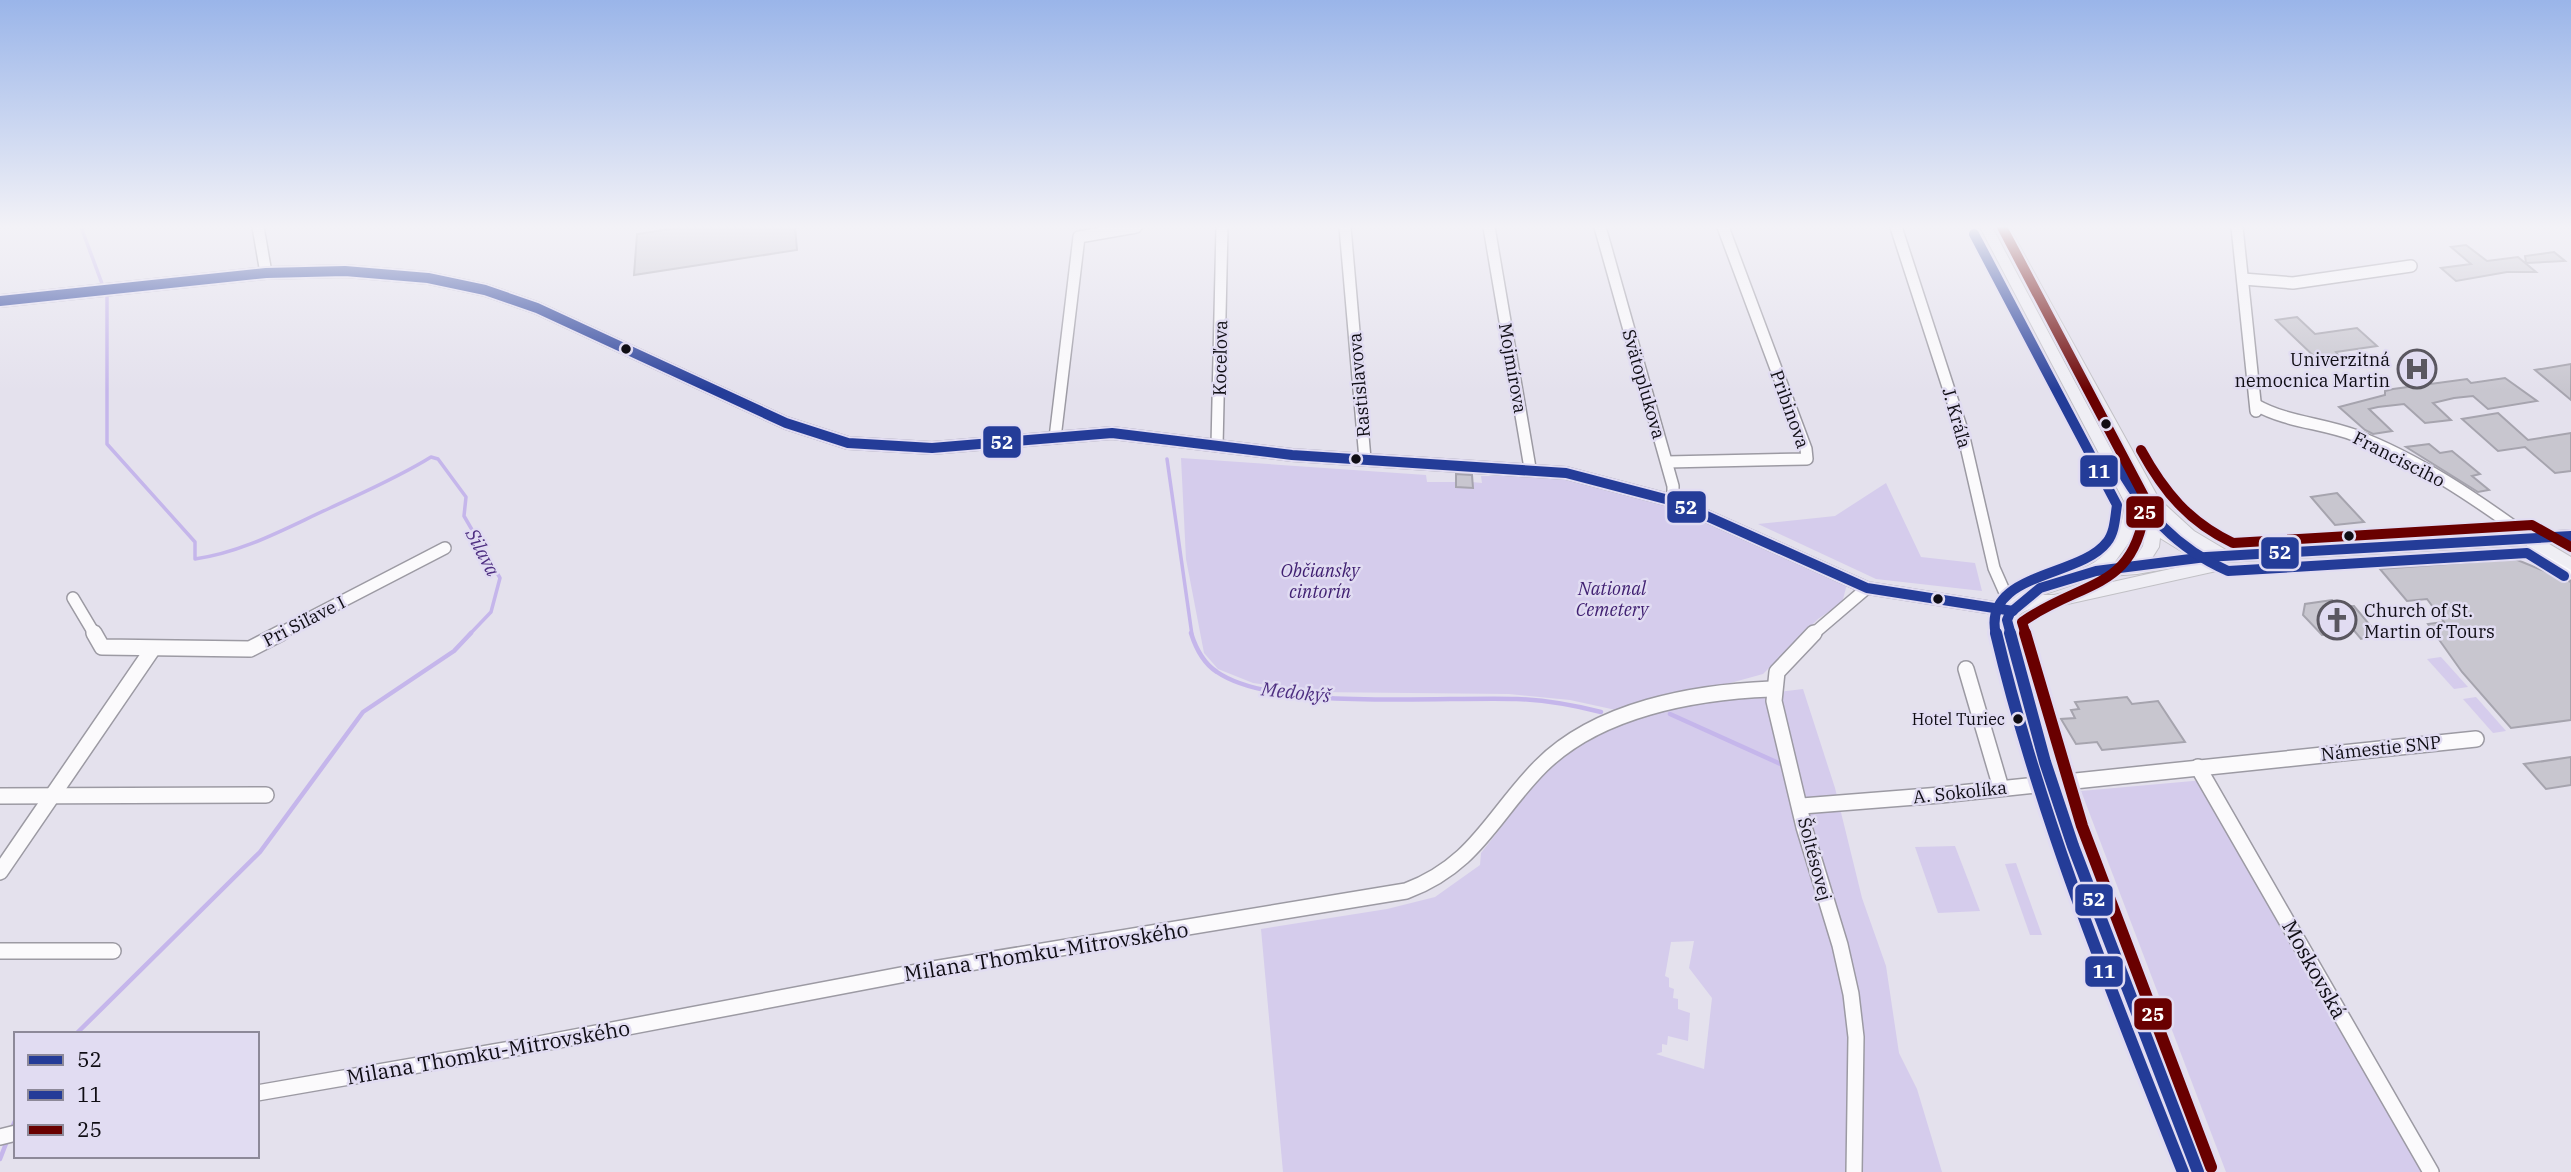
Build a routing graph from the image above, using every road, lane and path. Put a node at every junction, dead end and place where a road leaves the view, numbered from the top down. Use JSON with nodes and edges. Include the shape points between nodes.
{"nodes":[{"id":1,"x":178,"y":282,"type":"edge"},
{"id":2,"x":448,"y":282,"type":"edge"},
{"id":3,"x":1074,"y":282,"type":"edge"},
{"id":4,"x":1221,"y":282,"type":"edge"},
{"id":5,"x":1350,"y":282,"type":"edge"},
{"id":6,"x":1498,"y":282,"type":"edge"},
{"id":7,"x":1616,"y":282,"type":"edge"},
{"id":8,"x":1743,"y":282,"type":"edge"},
{"id":9,"x":1914,"y":282,"type":"edge"},
{"id":10,"x":2015,"y":282,"type":"edge"},
{"id":11,"x":2033,"y":282,"type":"edge"},
{"id":12,"x":2243,"y":282,"type":"edge"},
{"id":13,"x":2277,"y":282,"type":"edge"},
{"id":14,"x":2303,"y":282,"type":"edge"},
{"id":15,"x":0,"y":301,"type":"edge"},
{"id":16,"x":1055,"y":438,"type":"junction"},
{"id":17,"x":1217,"y":446,"type":"junction"},
{"id":18,"x":1365,"y":460,"type":"junction"},
{"id":19,"x":1667,"y":462,"type":"junction"},
{"id":20,"x":1530,"y":468,"type":"junction"},
{"id":21,"x":1673,"y":501,"type":"junction"},
{"id":22,"x":2132,"y":503,"type":"junction"},
{"id":23,"x":2153,"y":503,"type":"junction"},
{"id":24,"x":2156,"y":527,"type":"junction"},
{"id":25,"x":2571,"y":536,"type":"edge"},
{"id":26,"x":2531,"y":538,"type":"junction"},
{"id":27,"x":445,"y":548,"type":"dead end"},
{"id":28,"x":2206,"y":557,"type":"junction"},
{"id":29,"x":2228,"y":560,"type":"junction"},
{"id":30,"x":2571,"y":564,"type":"edge"},
{"id":31,"x":2139,"y":566,"type":"junction"},
{"id":32,"x":2096,"y":571,"type":"junction"},
{"id":33,"x":2571,"y":575,"type":"edge"},
{"id":34,"x":2113,"y":586,"type":"junction"},
{"id":35,"x":1867,"y":588,"type":"junction"},
{"id":36,"x":73,"y":597,"type":"dead end"},
{"id":37,"x":2018,"y":606,"type":"junction"},
{"id":38,"x":152,"y":650,"type":"junction"},
{"id":39,"x":1966,"y":669,"type":"dead end"},
{"id":40,"x":1771,"y":689,"type":"junction"},
{"id":41,"x":2476,"y":739,"type":"dead end"},
{"id":42,"x":2286,"y":758,"type":"joint"},
{"id":43,"x":2198,"y":766,"type":"junction"},
{"id":44,"x":2050,"y":782,"type":"junction"},
{"id":45,"x":2001,"y":788,"type":"junction"},
{"id":46,"x":266,"y":795,"type":"dead end"},
{"id":47,"x":0,"y":796,"type":"edge"},
{"id":48,"x":53,"y":796,"type":"junction"},
{"id":49,"x":1802,"y":806,"type":"junction"},
{"id":50,"x":0,"y":872,"type":"edge"},
{"id":51,"x":0,"y":951,"type":"edge"},
{"id":52,"x":113,"y":951,"type":"dead end"},
{"id":53,"x":259,"y":1093,"type":"edge"},
{"id":54,"x":1854,"y":1172,"type":"edge"},
{"id":55,"x":2198,"y":1172,"type":"edge"},
{"id":56,"x":2431,"y":1172,"type":"edge"}],
"edges":[{"from":1,"to":15,"type":"street"},
{"from":2,"to":16,"type":"street","via":[[516,300],[786,423],[848,443],[932,448]]},
{"from":3,"to":16,"type":"street"},
{"from":4,"to":17,"type":"street","name":"Koceľova"},
{"from":5,"to":18,"type":"street","name":"Rastislavova"},
{"from":6,"to":20,"type":"street","name":"Mojmírova"},
{"from":7,"to":19,"type":"street","name":"Svätoplukova"},
{"from":8,"to":19,"type":"street","name":"Pribinova","via":[[1807,459]]},
{"from":9,"to":37,"type":"street","name":"J. Kráľa","via":[[1963,433],[1994,568]]},
{"from":10,"to":22,"type":"main road"},
{"from":11,"to":23,"type":"main road"},
{"from":12,"to":26,"type":"street","name":"Francisciho","via":[[2256,408],[2353,434],[2384,448]]},
{"from":13,"to":14,"type":"street"},
{"from":16,"to":17,"type":"street","via":[[1086,433],[1137,435]]},
{"from":17,"to":18,"type":"street"},
{"from":18,"to":20,"type":"street"},
{"from":19,"to":21,"type":"street","name":"Svätoplukova"},
{"from":20,"to":21,"type":"street","via":[[1584,476]]},
{"from":21,"to":35,"type":"street"},
{"from":22,"to":24,"type":"main road"},
{"from":22,"to":32,"type":"main road","via":[[2127,536]]},
{"from":23,"to":24,"type":"main road"},
{"from":23,"to":29,"type":"main road"},
{"from":24,"to":28,"type":"main road","via":[[2182,547]]},
{"from":24,"to":31,"type":"main road"},
{"from":25,"to":26,"type":"street"},
{"from":26,"to":29,"type":"main road"},
{"from":26,"to":30,"type":"main road"},
{"from":26,"to":33,"type":"street","name":"Francisciho","via":[[2534,550]]},
{"from":27,"to":38,"type":"street","name":"Pri Siľave I","via":[[250,649]]},
{"from":28,"to":29,"type":"main road"},
{"from":28,"to":31,"type":"main road"},
{"from":29,"to":34,"type":"main road"},
{"from":31,"to":32,"type":"main road"},
{"from":31,"to":34,"type":"main road"},
{"from":32,"to":37,"type":"main road","via":[[2040,588]]},
{"from":34,"to":37,"type":"main road"},
{"from":35,"to":37,"type":"street"},
{"from":35,"to":40,"type":"street","via":[[1782,666]]},
{"from":36,"to":38,"type":"street","name":"Pri Siľave I","via":[[102,647]]},
{"from":37,"to":44,"type":"main road","via":[[2007,620]]},
{"from":38,"to":48,"type":"street"},
{"from":39,"to":45,"type":"street"},
{"from":40,"to":49,"type":"street","name":"Šoltésovej"},
{"from":40,"to":53,"type":"street","name":"Milana Thomku-Mitrovského","via":[[1670,705],[1567,744],[1542,766],[1458,865],[1406,891],[927,970]]},
{"from":41,"to":42,"type":"street","name":"Námestie SNP"},
{"from":42,"to":43,"type":"street","name":"A. Sokolíka"},
{"from":43,"to":44,"type":"street","name":"A. Sokolíka"},
{"from":43,"to":56,"type":"street","name":"Moskovská"},
{"from":44,"to":45,"type":"street","name":"A. Sokolíka"},
{"from":44,"to":55,"type":"main road"},
{"from":45,"to":49,"type":"street","name":"A. Sokolíka"},
{"from":46,"to":48,"type":"street"},
{"from":47,"to":48,"type":"street"},
{"from":48,"to":50,"type":"street"},
{"from":49,"to":54,"type":"street","name":"Šoltésovej","via":[[1854,1015]]},
{"from":51,"to":52,"type":"street"}]}
